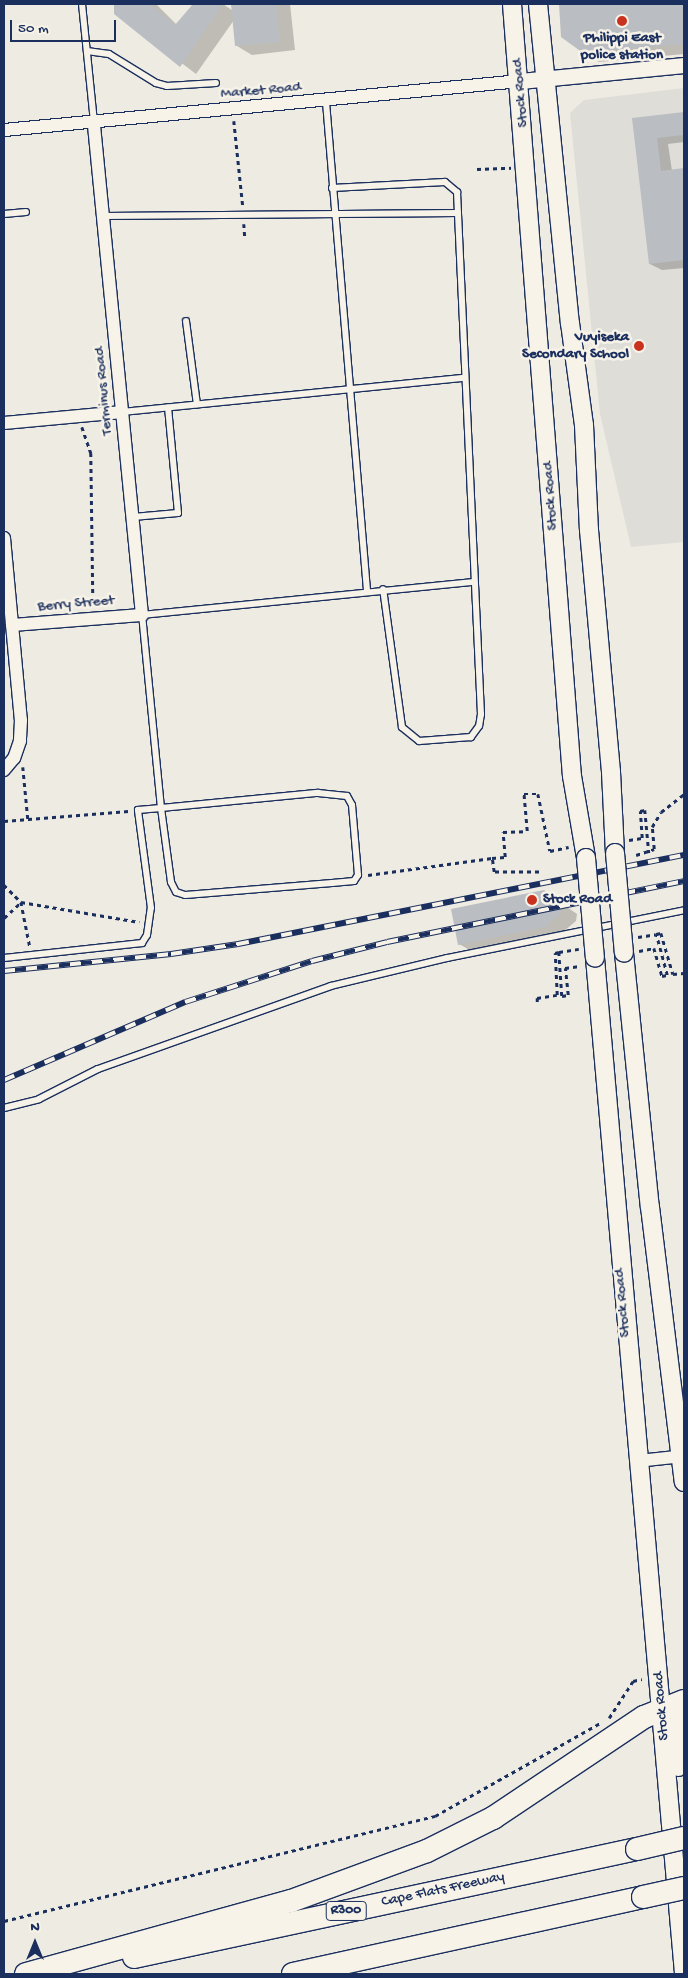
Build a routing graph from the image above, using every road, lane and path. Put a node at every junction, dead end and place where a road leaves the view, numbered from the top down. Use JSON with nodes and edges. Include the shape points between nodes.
{"nodes":[{"id":1,"x":82,"y":4,"type":"edge"},
{"id":2,"x":512,"y":4,"type":"edge"},
{"id":3,"x":538,"y":4,"type":"edge"},
{"id":4,"x":86,"y":51,"type":"junction"},
{"id":5,"x":684,"y":64,"type":"edge"},
{"id":6,"x":545,"y":79,"type":"junction"},
{"id":7,"x":520,"y":81,"type":"junction"},
{"id":8,"x":216,"y":83,"type":"dead end"},
{"id":9,"x":326,"y":102,"type":"junction"},
{"id":10,"x":234,"y":121,"type":"dead end"},
{"id":11,"x":94,"y":122,"type":"junction"},
{"id":12,"x":4,"y":130,"type":"edge"},
{"id":13,"x":513,"y":168,"type":"dead end"},
{"id":14,"x":477,"y":169,"type":"dead end"},
{"id":15,"x":332,"y":188,"type":"junction"},
{"id":16,"x":26,"y":212,"type":"dead end"},
{"id":17,"x":458,"y":213,"type":"junction"},
{"id":18,"x":4,"y":214,"type":"edge"},
{"id":19,"x":244,"y":214,"type":"junction"},
{"id":20,"x":334,"y":214,"type":"junction"},
{"id":21,"x":104,"y":216,"type":"junction"},
{"id":22,"x":245,"y":238,"type":"dead end"},
{"id":23,"x":186,"y":321,"type":"dead end"},
{"id":24,"x":464,"y":378,"type":"junction"},
{"id":25,"x":349,"y":389,"type":"junction"},
{"id":26,"x":197,"y":404,"type":"junction"},
{"id":27,"x":168,"y":407,"type":"junction"},
{"id":28,"x":122,"y":412,"type":"junction"},
{"id":29,"x":78,"y":417,"type":"junction"},
{"id":30,"x":4,"y":423,"type":"edge"},
{"id":31,"x":132,"y":517,"type":"junction"},
{"id":32,"x":4,"y":538,"type":"edge"},
{"id":33,"x":473,"y":582,"type":"junction"},
{"id":34,"x":383,"y":589,"type":"junction"},
{"id":35,"x":367,"y":591,"type":"junction"},
{"id":36,"x":142,"y":615,"type":"junction"},
{"id":37,"x":94,"y":619,"type":"junction"},
{"id":38,"x":12,"y":625,"type":"junction"},
{"id":39,"x":20,"y":741,"type":"junction"},
{"id":40,"x":4,"y":770,"type":"edge"},
{"id":41,"x":684,"y":794,"type":"edge"},
{"id":42,"x":161,"y":808,"type":"junction"},
{"id":43,"x":138,"y":810,"type":"junction"},
{"id":44,"x":28,"y":819,"type":"junction"},
{"id":45,"x":4,"y":821,"type":"edge"},
{"id":46,"x":628,"y":840,"type":"dead end"},
{"id":47,"x":570,"y":846,"type":"dead end"},
{"id":48,"x":650,"y":853,"type":"junction"},
{"id":49,"x":636,"y":855,"type":"dead end"},
{"id":50,"x":492,"y":858,"type":"junction"},
{"id":51,"x":539,"y":872,"type":"dead end"},
{"id":52,"x":366,"y":875,"type":"dead end"},
{"id":53,"x":4,"y":885,"type":"edge"},
{"id":54,"x":21,"y":902,"type":"junction"},
{"id":55,"x":684,"y":910,"type":"edge"},
{"id":56,"x":4,"y":918,"type":"edge"},
{"id":57,"x":148,"y":929,"type":"junction"},
{"id":58,"x":656,"y":934,"type":"junction"},
{"id":59,"x":646,"y":936,"type":"dead end"},
{"id":60,"x":632,"y":952,"type":"junction"},
{"id":61,"x":32,"y":955,"type":"junction"},
{"id":62,"x":4,"y":958,"type":"edge"},
{"id":63,"x":588,"y":962,"type":"junction"},
{"id":64,"x":684,"y":973,"type":"edge"},
{"id":65,"x":537,"y":1002,"type":"dead end"},
{"id":66,"x":4,"y":1108,"type":"edge"},
{"id":67,"x":683,"y":1456,"type":"edge"},
{"id":68,"x":638,"y":1461,"type":"junction"},
{"id":69,"x":684,"y":1482,"type":"edge"},
{"id":70,"x":642,"y":1679,"type":"dead end"},
{"id":71,"x":684,"y":1701,"type":"edge"},
{"id":72,"x":662,"y":1708,"type":"junction"},
{"id":73,"x":684,"y":1713,"type":"edge"},
{"id":74,"x":684,"y":1838,"type":"edge"},
{"id":75,"x":684,"y":1852,"type":"edge"},
{"id":76,"x":684,"y":1875,"type":"edge"},
{"id":77,"x":684,"y":1888,"type":"edge"},
{"id":78,"x":4,"y":1921,"type":"edge"},
{"id":79,"x":681,"y":1933,"type":"junction"},
{"id":80,"x":26,"y":1974,"type":"edge"},
{"id":81,"x":55,"y":1974,"type":"edge"},
{"id":82,"x":293,"y":1974,"type":"edge"},
{"id":83,"x":684,"y":1974,"type":"edge"}],
"edges":[{"from":1,"to":4,"type":"lane","name":"Terminus Road"},
{"from":2,"to":7,"type":"main road","name":"Stock Road"},
{"from":3,"to":6,"type":"main road","name":"Stock Road"},
{"from":4,"to":8,"type":"lane","via":[[109,54],[156,83],[167,86]]},
{"from":4,"to":11,"type":"lane","name":"Terminus Road"},
{"from":5,"to":6,"type":"street"},
{"from":6,"to":7,"type":"street"},
{"from":6,"to":60,"type":"main road","name":"Stock Road","bridge":true,"via":[[584,425],[589,530],[611,772],[614,853]]},
{"from":7,"to":9,"type":"street","name":"Market Road"},
{"from":7,"to":63,"type":"main road","name":"Stock Road","bridge":true,"via":[[572,776],[586,858]]},
{"from":9,"to":11,"type":"street","name":"Market Road"},
{"from":9,"to":15,"type":"lane"},
{"from":10,"to":19,"type":"path"},
{"from":11,"to":12,"type":"street","name":"Market Road"},
{"from":11,"to":21,"type":"street","name":"Terminus Road"},
{"from":13,"to":14,"type":"path"},
{"from":15,"to":17,"type":"lane","via":[[445,182],[457,192]]},
{"from":15,"to":20,"type":"lane"},
{"from":16,"to":18,"type":"lane"},
{"from":17,"to":20,"type":"lane"},
{"from":17,"to":24,"type":"lane"},
{"from":19,"to":20,"type":"lane"},
{"from":19,"to":21,"type":"lane"},
{"from":19,"to":22,"type":"path"},
{"from":20,"to":25,"type":"lane"},
{"from":21,"to":28,"type":"street","name":"Terminus Road"},
{"from":23,"to":26,"type":"lane"},
{"from":24,"to":25,"type":"lane"},
{"from":24,"to":33,"type":"lane"},
{"from":25,"to":26,"type":"lane"},
{"from":25,"to":35,"type":"lane"},
{"from":26,"to":27,"type":"lane"},
{"from":27,"to":28,"type":"lane"},
{"from":27,"to":31,"type":"lane","via":[[178,513]]},
{"from":28,"to":29,"type":"street"},
{"from":28,"to":31,"type":"street","name":"Terminus Road"},
{"from":29,"to":30,"type":"street"},
{"from":29,"to":37,"type":"path","via":[[92,453]]},
{"from":31,"to":36,"type":"street","name":"Terminus Road"},
{"from":32,"to":38,"type":"street"},
{"from":33,"to":34,"type":"lane"},
{"from":33,"to":34,"type":"lane","via":[[481,720],[471,737],[464,740],[419,741],[402,727]]},
{"from":34,"to":35,"type":"lane"},
{"from":35,"to":36,"type":"lane"},
{"from":36,"to":37,"type":"street","name":"Berry Street"},
{"from":36,"to":42,"type":"lane","name":"Terminus Road"},
{"from":37,"to":38,"type":"street","name":"Berry Street"},
{"from":38,"to":39,"type":"street"},
{"from":39,"to":40,"type":"street","via":[[14,758]]},
{"from":39,"to":44,"type":"path"},
{"from":41,"to":48,"type":"path","via":[[661,812],[652,827],[654,849]]},
{"from":42,"to":42,"type":"lane","via":[[171,882],[181,895],[354,880],[358,875],[352,805],[347,796],[318,793]]},
{"from":42,"to":43,"type":"lane"},
{"from":43,"to":44,"type":"path"},
{"from":43,"to":57,"type":"lane","via":[[151,908]]},
{"from":44,"to":45,"type":"path"},
{"from":46,"to":48,"type":"path","via":[[642,838],[640,811],[645,810]]},
{"from":47,"to":50,"type":"path","via":[[550,851],[538,794],[524,794],[528,830],[503,832],[505,857]]},
{"from":48,"to":49,"type":"path"},
{"from":50,"to":51,"type":"path","via":[[494,872]]},
{"from":50,"to":52,"type":"path"},
{"from":53,"to":54,"type":"path"},
{"from":54,"to":56,"type":"path"},
{"from":54,"to":57,"type":"path","via":[[137,920]]},
{"from":54,"to":61,"type":"path"},
{"from":55,"to":66,"type":"lane","via":[[447,958],[331,986],[98,1069],[39,1099]]},
{"from":57,"to":61,"type":"lane","via":[[145,939],[136,945]]},
{"from":58,"to":59,"type":"path"},
{"from":58,"to":60,"type":"path","via":[[667,975],[662,976],[654,948]]},
{"from":58,"to":64,"type":"path","via":[[661,933],[673,974]]},
{"from":60,"to":67,"type":"main road","name":"Stock Road","via":[[650,1207]]},
{"from":61,"to":62,"type":"lane"},
{"from":63,"to":65,"type":"path","via":[[565,968],[568,996],[562,996],[559,952],[555,953],[557,996],[537,998]]},
{"from":63,"to":68,"type":"main road","name":"Stock Road"},
{"from":67,"to":68,"type":"street"},
{"from":67,"to":69,"type":"main road","name":"Stock Road"},
{"from":68,"to":72,"type":"main road","name":"Stock Road"},
{"from":70,"to":78,"type":"path","via":[[632,1681],[609,1718],[435,1816]]},
{"from":71,"to":72,"type":"highway"},
{"from":72,"to":79,"type":"main road","name":"Stock Road"},
{"from":72,"to":80,"type":"highway","via":[[492,1818],[427,1851],[291,1900]]},
{"from":73,"to":75,"type":"main road","via":[[679,1721],[676,1753]]},
{"from":74,"to":81,"type":"highway","name":"Cape Flats Freeway","number":"R300","bridge":true},
{"from":76,"to":79,"type":"main road"},
{"from":77,"to":82,"type":"highway","bridge":true},
{"from":79,"to":83,"type":"main road","name":"Stock Road"}]}
